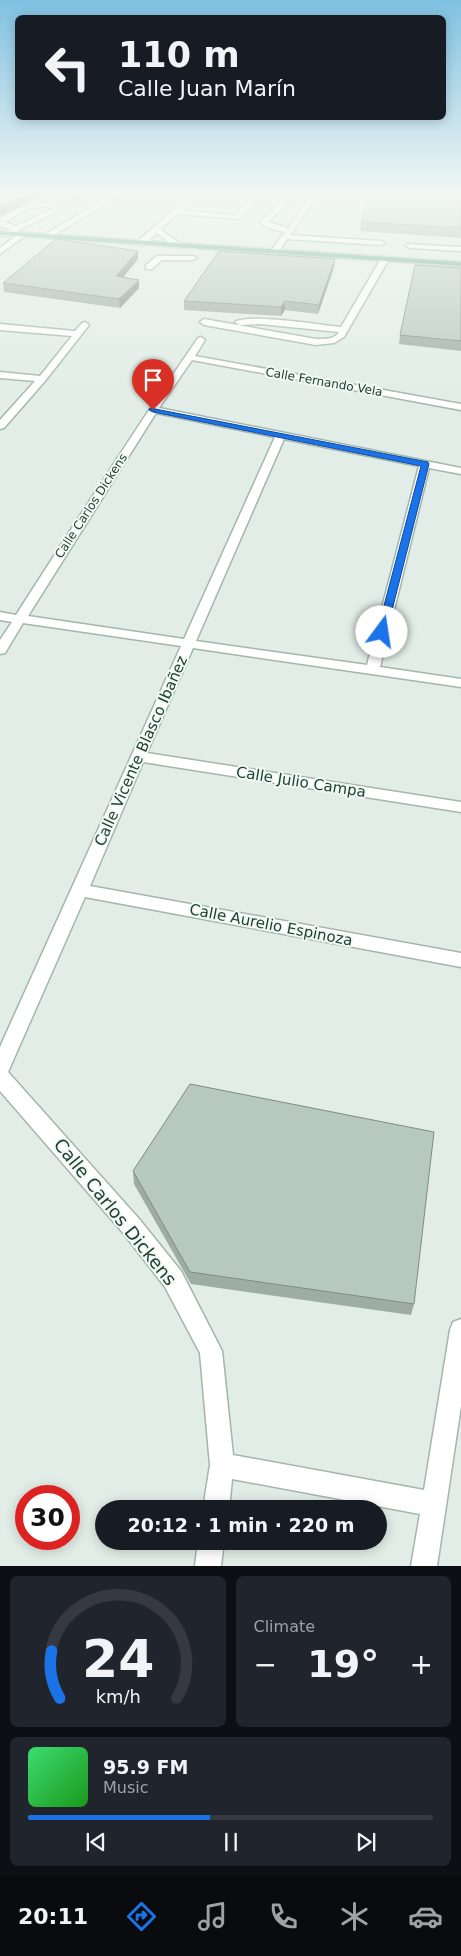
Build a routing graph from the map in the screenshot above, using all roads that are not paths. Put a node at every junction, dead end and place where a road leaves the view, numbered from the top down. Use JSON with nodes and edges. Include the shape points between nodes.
{"nodes":[{"id":1,"x":153,"y":264,"type":"edge"},
{"id":2,"x":187,"y":264,"type":"edge"},
{"id":3,"x":382,"y":264,"type":"edge"},
{"id":4,"x":149,"y":267,"type":"dead end"},
{"id":5,"x":183,"y":268,"type":"dead end"},
{"id":6,"x":204,"y":322,"type":"dead end"},
{"id":7,"x":85,"y":325,"type":"dead end"},
{"id":8,"x":0,"y":327,"type":"edge"},
{"id":9,"x":229,"y":327,"type":"junction"},
{"id":10,"x":344,"y":330,"type":"junction"},
{"id":11,"x":77,"y":334,"type":"junction"},
{"id":12,"x":201,"y":340,"type":"dead end"},
{"id":13,"x":188,"y":357,"type":"junction"},
{"id":14,"x":0,"y":375,"type":"edge"},
{"id":15,"x":42,"y":380,"type":"junction"},
{"id":16,"x":461,"y":407,"type":"edge"},
{"id":17,"x":153,"y":410,"type":"junction"},
{"id":18,"x":0,"y":426,"type":"edge"},
{"id":19,"x":281,"y":435,"type":"junction"},
{"id":20,"x":425,"y":464,"type":"junction"},
{"id":21,"x":461,"y":471,"type":"edge"},
{"id":22,"x":0,"y":616,"type":"edge"},
{"id":23,"x":20,"y":618,"type":"junction"},
{"id":24,"x":188,"y":643,"type":"junction"},
{"id":25,"x":0,"y":650,"type":"edge"},
{"id":26,"x":373,"y":669,"type":"junction"},
{"id":27,"x":461,"y":683,"type":"edge"},
{"id":28,"x":140,"y":756,"type":"junction"},
{"id":29,"x":461,"y":806,"type":"edge"},
{"id":30,"x":80,"y":890,"type":"junction"},
{"id":31,"x":461,"y":960,"type":"edge"},
{"id":32,"x":0,"y":1068,"type":"edge"},
{"id":33,"x":0,"y":1076,"type":"edge"},
{"id":34,"x":461,"y":1330,"type":"edge"},
{"id":35,"x":222,"y":1465,"type":"junction"},
{"id":36,"x":217,"y":1500,"type":"edge"},
{"id":37,"x":433,"y":1504,"type":"junction"},
{"id":38,"x":210,"y":1550,"type":"edge"},
{"id":39,"x":208,"y":1566,"type":"edge"},
{"id":40,"x":424,"y":1566,"type":"edge"}],
"edges":[{"from":1,"to":4,"type":"street"},
{"from":2,"to":5,"type":"street"},
{"from":3,"to":10,"type":"street"},
{"from":6,"to":9,"type":"street"},
{"from":7,"to":11,"type":"street"},
{"from":8,"to":11,"type":"street"},
{"from":9,"to":10,"type":"street","via":[[240,322],[260,321]]},
{"from":9,"to":10,"type":"street","via":[[325,342],[336,340]]},
{"from":11,"to":15,"type":"street"},
{"from":12,"to":13,"type":"street","name":"Calle Carlos Dickens"},
{"from":13,"to":16,"type":"street","name":"Calle Fernando Vela"},
{"from":13,"to":17,"type":"street","name":"Calle Carlos Dickens"},
{"from":14,"to":15,"type":"street"},
{"from":15,"to":18,"type":"street"},
{"from":17,"to":19,"type":"street"},
{"from":17,"to":23,"type":"street","name":"Calle Carlos Dickens"},
{"from":19,"to":20,"type":"street"},
{"from":19,"to":24,"type":"street","name":"Calle Vicente Blasco Ibañez"},
{"from":20,"to":21,"type":"street"},
{"from":20,"to":26,"type":"street"},
{"from":22,"to":23,"type":"street"},
{"from":23,"to":24,"type":"street"},
{"from":23,"to":25,"type":"street","name":"Calle Carlos Dickens"},
{"from":24,"to":26,"type":"street"},
{"from":24,"to":28,"type":"street","name":"Calle Vicente Blasco Ibañez"},
{"from":26,"to":27,"type":"street"},
{"from":28,"to":29,"type":"street","name":"Calle Julio Campa"},
{"from":28,"to":30,"type":"street","name":"Calle Vicente Blasco Ibañez"},
{"from":30,"to":31,"type":"street","name":"Calle Aurelio Espinoza"},
{"from":30,"to":32,"type":"street","name":"Calle Vicente Blasco Ibañez"},
{"from":33,"to":35,"type":"street","name":"Calle Carlos Dickens","via":[[132,1227],[173,1279],[211,1351]]},
{"from":34,"to":37,"type":"street"},
{"from":35,"to":36,"type":"street","name":"Calle Carlos Dickens"},
{"from":35,"to":37,"type":"street"},
{"from":37,"to":40,"type":"street"},
{"from":38,"to":39,"type":"street"}]}
